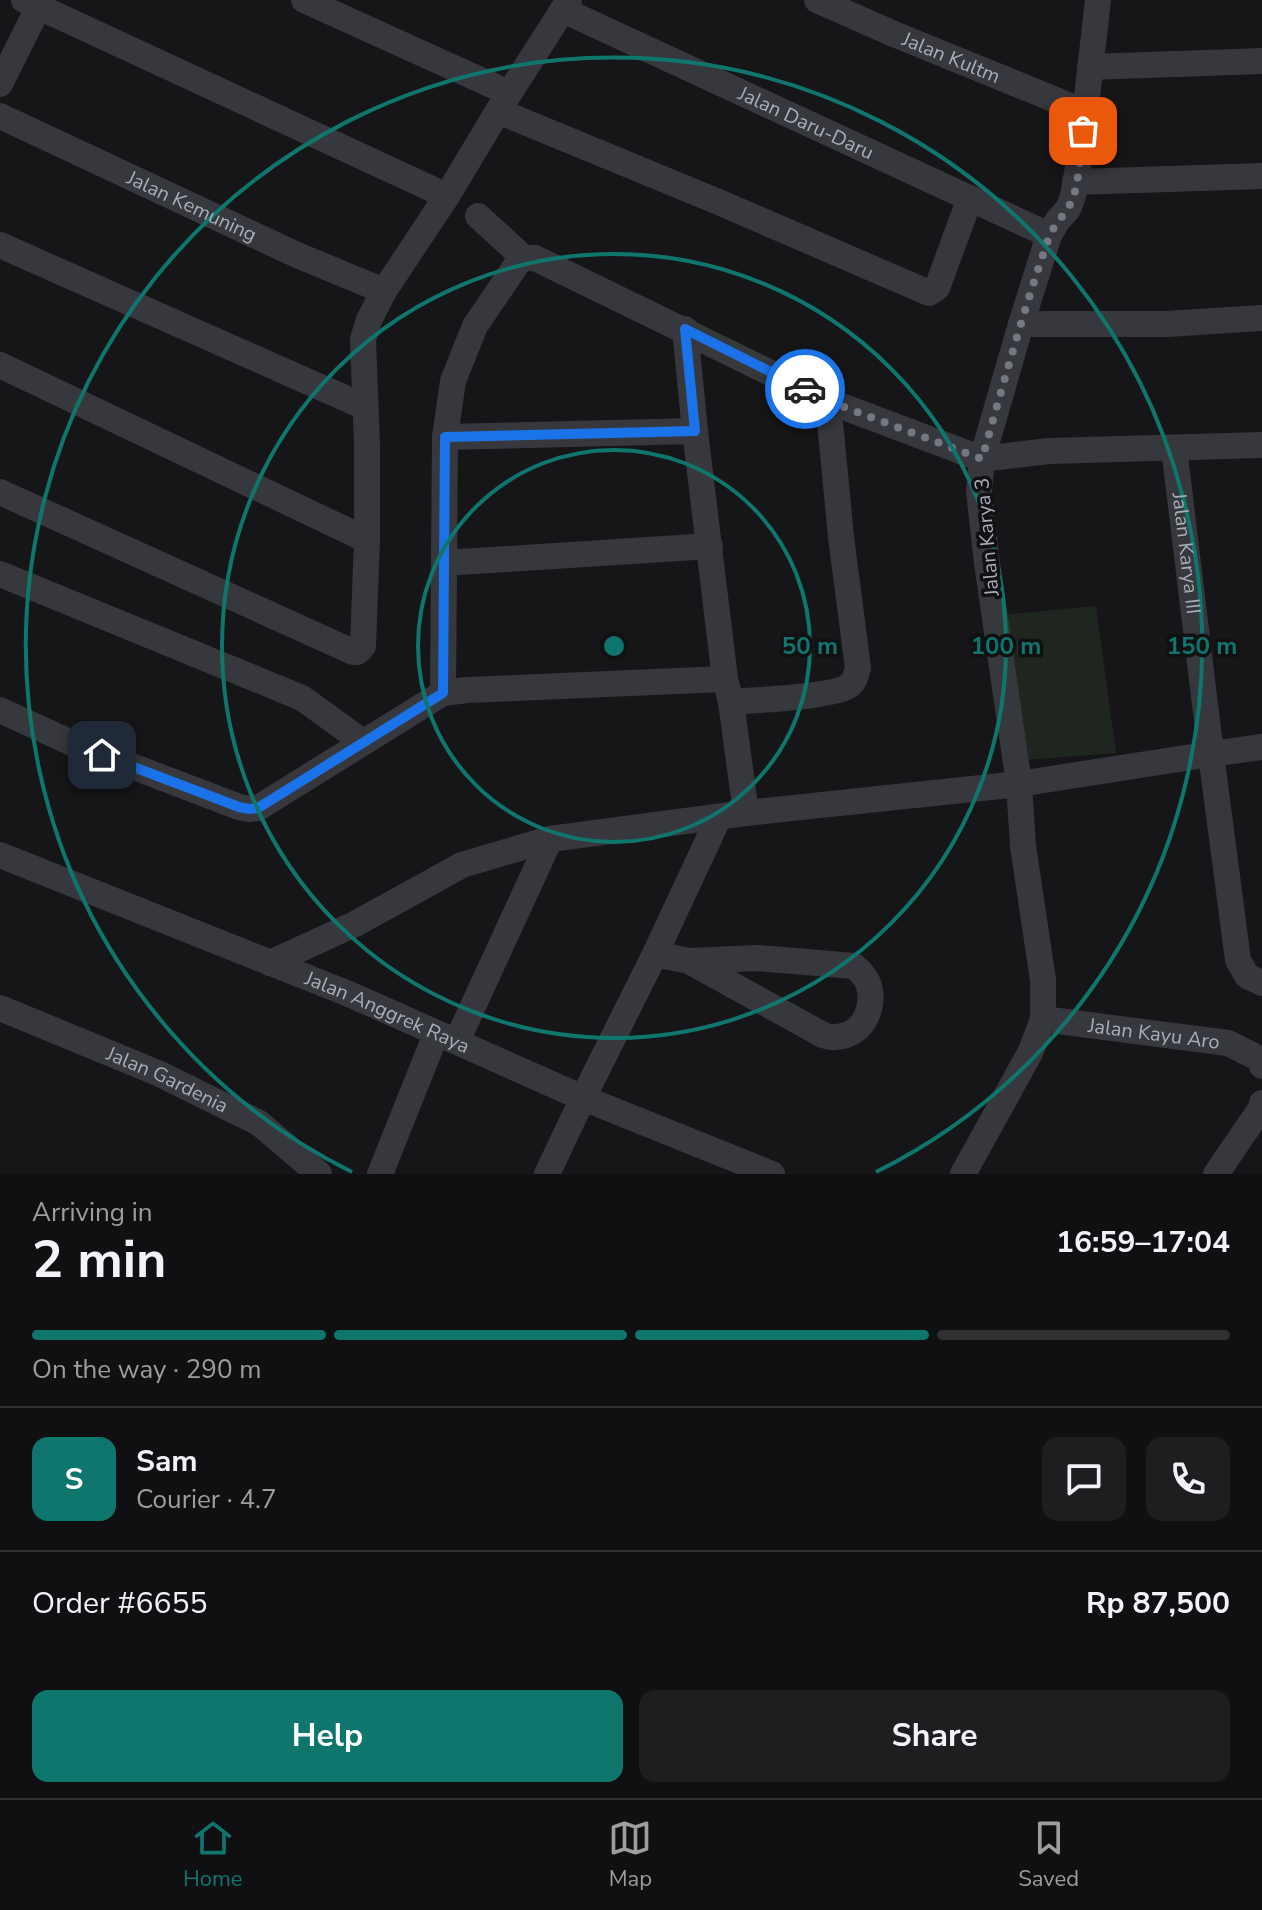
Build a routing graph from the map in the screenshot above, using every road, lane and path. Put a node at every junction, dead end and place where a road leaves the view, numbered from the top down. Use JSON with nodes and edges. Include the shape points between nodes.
{"nodes":[{"id":1,"x":304,"y":0,"type":"edge"},
{"id":2,"x":817,"y":0,"type":"edge"},
{"id":3,"x":1098,"y":0,"type":"edge"},
{"id":4,"x":35,"y":2,"type":"edge"},
{"id":5,"x":566,"y":5,"type":"edge"},
{"id":6,"x":1262,"y":61,"type":"edge"},
{"id":7,"x":1090,"y":67,"type":"junction"},
{"id":8,"x":0,"y":84,"type":"edge"},
{"id":9,"x":504,"y":102,"type":"junction"},
{"id":10,"x":1085,"y":112,"type":"junction"},
{"id":11,"x":0,"y":116,"type":"edge"},
{"id":12,"x":1262,"y":176,"type":"edge"},
{"id":13,"x":1075,"y":182,"type":"junction"},
{"id":14,"x":447,"y":196,"type":"junction"},
{"id":15,"x":970,"y":198,"type":"junction"},
{"id":16,"x":478,"y":216,"type":"dead end"},
{"id":17,"x":1049,"y":235,"type":"junction"},
{"id":18,"x":0,"y":245,"type":"edge"},
{"id":19,"x":524,"y":258,"type":"junction"},
{"id":20,"x":384,"y":291,"type":"junction"},
{"id":21,"x":1262,"y":318,"type":"edge"},
{"id":22,"x":1021,"y":324,"type":"junction"},
{"id":23,"x":685,"y":329,"type":"junction"},
{"id":24,"x":0,"y":365,"type":"edge"},
{"id":25,"x":828,"y":401,"type":"junction"},
{"id":26,"x":365,"y":407,"type":"junction"},
{"id":27,"x":695,"y":431,"type":"junction"},
{"id":28,"x":445,"y":437,"type":"junction"},
{"id":29,"x":1262,"y":445,"type":"edge"},
{"id":30,"x":1174,"y":448,"type":"junction"},
{"id":31,"x":982,"y":459,"type":"junction"},
{"id":32,"x":0,"y":492,"type":"edge"},
{"id":33,"x":367,"y":540,"type":"junction"},
{"id":34,"x":710,"y":546,"type":"junction"},
{"id":35,"x":444,"y":563,"type":"junction"},
{"id":36,"x":0,"y":574,"type":"edge"},
{"id":37,"x":728,"y":690,"type":"junction"},
{"id":38,"x":443,"y":693,"type":"junction"},
{"id":39,"x":0,"y":710,"type":"edge"},
{"id":40,"x":363,"y":742,"type":"junction"},
{"id":41,"x":1262,"y":747,"type":"edge"},
{"id":42,"x":1211,"y":754,"type":"junction"},
{"id":43,"x":1019,"y":784,"type":"junction"},
{"id":44,"x":746,"y":813,"type":"junction"},
{"id":45,"x":719,"y":817,"type":"junction"},
{"id":46,"x":550,"y":839,"type":"junction"},
{"id":47,"x":0,"y":855,"type":"edge"},
{"id":48,"x":655,"y":954,"type":"junction"},
{"id":49,"x":689,"y":961,"type":"junction"},
{"id":50,"x":270,"y":963,"type":"junction"},
{"id":51,"x":1262,"y":983,"type":"edge"},
{"id":52,"x":0,"y":1008,"type":"edge"},
{"id":53,"x":1043,"y":1019,"type":"junction"},
{"id":54,"x":446,"y":1037,"type":"junction"},
{"id":55,"x":1261,"y":1063,"type":"edge"},
{"id":56,"x":583,"y":1098,"type":"junction"},
{"id":57,"x":1262,"y":1106,"type":"edge"},
{"id":58,"x":726,"y":1166,"type":"edge"},
{"id":59,"x":967,"y":1172,"type":"edge"},
{"id":60,"x":319,"y":1174,"type":"edge"},
{"id":61,"x":380,"y":1174,"type":"edge"},
{"id":62,"x":547,"y":1174,"type":"edge"},
{"id":63,"x":772,"y":1174,"type":"edge"},
{"id":64,"x":1216,"y":1174,"type":"edge"}],
"edges":[{"from":1,"to":9,"type":"street"},
{"from":2,"to":10,"type":"street","name":"Jalan Kultm"},
{"from":3,"to":7,"type":"street","name":"Jalan Karya 3"},
{"from":4,"to":8,"type":"street"},
{"from":4,"to":14,"type":"street"},
{"from":5,"to":9,"type":"street"},
{"from":5,"to":15,"type":"street","name":"Jalan Daru-Daru"},
{"from":6,"to":7,"type":"street"},
{"from":7,"to":10,"type":"street","name":"Jalan Karya 3"},
{"from":9,"to":14,"type":"street"},
{"from":9,"to":15,"type":"street","via":[[929,293],[937,288]]},
{"from":10,"to":13,"type":"street","name":"Jalan Karya 3"},
{"from":11,"to":20,"type":"street","name":"Jalan Kemuning"},
{"from":12,"to":13,"type":"street"},
{"from":13,"to":17,"type":"street","name":"Jalan Karya 3","via":[[1068,209]]},
{"from":14,"to":20,"type":"street"},
{"from":15,"to":17,"type":"street","name":"Jalan Daru-Daru"},
{"from":16,"to":19,"type":"street"},
{"from":17,"to":22,"type":"street","name":"Jalan Karya 3"},
{"from":18,"to":26,"type":"street"},
{"from":19,"to":23,"type":"street","via":[[535,258]]},
{"from":19,"to":28,"type":"street","via":[[475,326],[453,381]]},
{"from":20,"to":26,"type":"street","via":[[363,339]]},
{"from":21,"to":22,"type":"street"},
{"from":22,"to":31,"type":"street","name":"Jalan Karya 3"},
{"from":23,"to":25,"type":"street"},
{"from":23,"to":27,"type":"street"},
{"from":24,"to":33,"type":"street"},
{"from":25,"to":31,"type":"street"},
{"from":25,"to":37,"type":"street","via":[[858,668],[854,682],[823,694]]},
{"from":26,"to":33,"type":"street"},
{"from":27,"to":28,"type":"street"},
{"from":27,"to":34,"type":"street"},
{"from":28,"to":35,"type":"street"},
{"from":29,"to":30,"type":"street"},
{"from":30,"to":31,"type":"street","via":[[1049,451]]},
{"from":30,"to":42,"type":"street","name":"Jalan Karya III"},
{"from":31,"to":43,"type":"street","name":"Jalan Karya 3","via":[[979,491],[987,563]]},
{"from":32,"to":33,"type":"street","via":[[353,652],[363,646]]},
{"from":34,"to":35,"type":"street"},
{"from":34,"to":37,"type":"street"},
{"from":35,"to":38,"type":"street"},
{"from":36,"to":40,"type":"street","via":[[302,698]]},
{"from":37,"to":38,"type":"street"},
{"from":37,"to":44,"type":"street"},
{"from":38,"to":40,"type":"street"},
{"from":39,"to":40,"type":"street","via":[[74,744],[249,809]]},
{"from":41,"to":42,"type":"street"},
{"from":42,"to":43,"type":"street"},
{"from":42,"to":51,"type":"street","name":"Jalan Karya III","via":[[1238,960],[1247,976]]},
{"from":43,"to":44,"type":"street"},
{"from":43,"to":53,"type":"street","name":"Jalan Karya 3"},
{"from":44,"to":45,"type":"street"},
{"from":45,"to":46,"type":"street"},
{"from":45,"to":48,"type":"street"},
{"from":46,"to":50,"type":"street","via":[[462,865]]},
{"from":46,"to":54,"type":"street"},
{"from":47,"to":50,"type":"street","name":"Jalan Anggrek Raya"},
{"from":48,"to":49,"type":"street"},
{"from":48,"to":56,"type":"street"},
{"from":49,"to":49,"type":"street","via":[[823,1035],[850,1033],[864,1024],[870,1007],[869,984],[854,966],[758,958]]},
{"from":50,"to":54,"type":"street","name":"Jalan Anggrek Raya"},
{"from":52,"to":60,"type":"street","name":"Jalan Gardenia","via":[[160,1074],[259,1123]]},
{"from":53,"to":55,"type":"street","name":"Jalan Kayu Aro","via":[[1228,1043]]},
{"from":53,"to":59,"type":"street","name":"Jalan Karya 3"},
{"from":54,"to":56,"type":"street","name":"Jalan Anggrek Raya"},
{"from":54,"to":61,"type":"street"},
{"from":56,"to":58,"type":"street","name":"Jalan Anggrek Raya"},
{"from":56,"to":62,"type":"street"},
{"from":57,"to":64,"type":"street"},
{"from":58,"to":63,"type":"street","name":"Jalan Anggrek Raya"}]}
